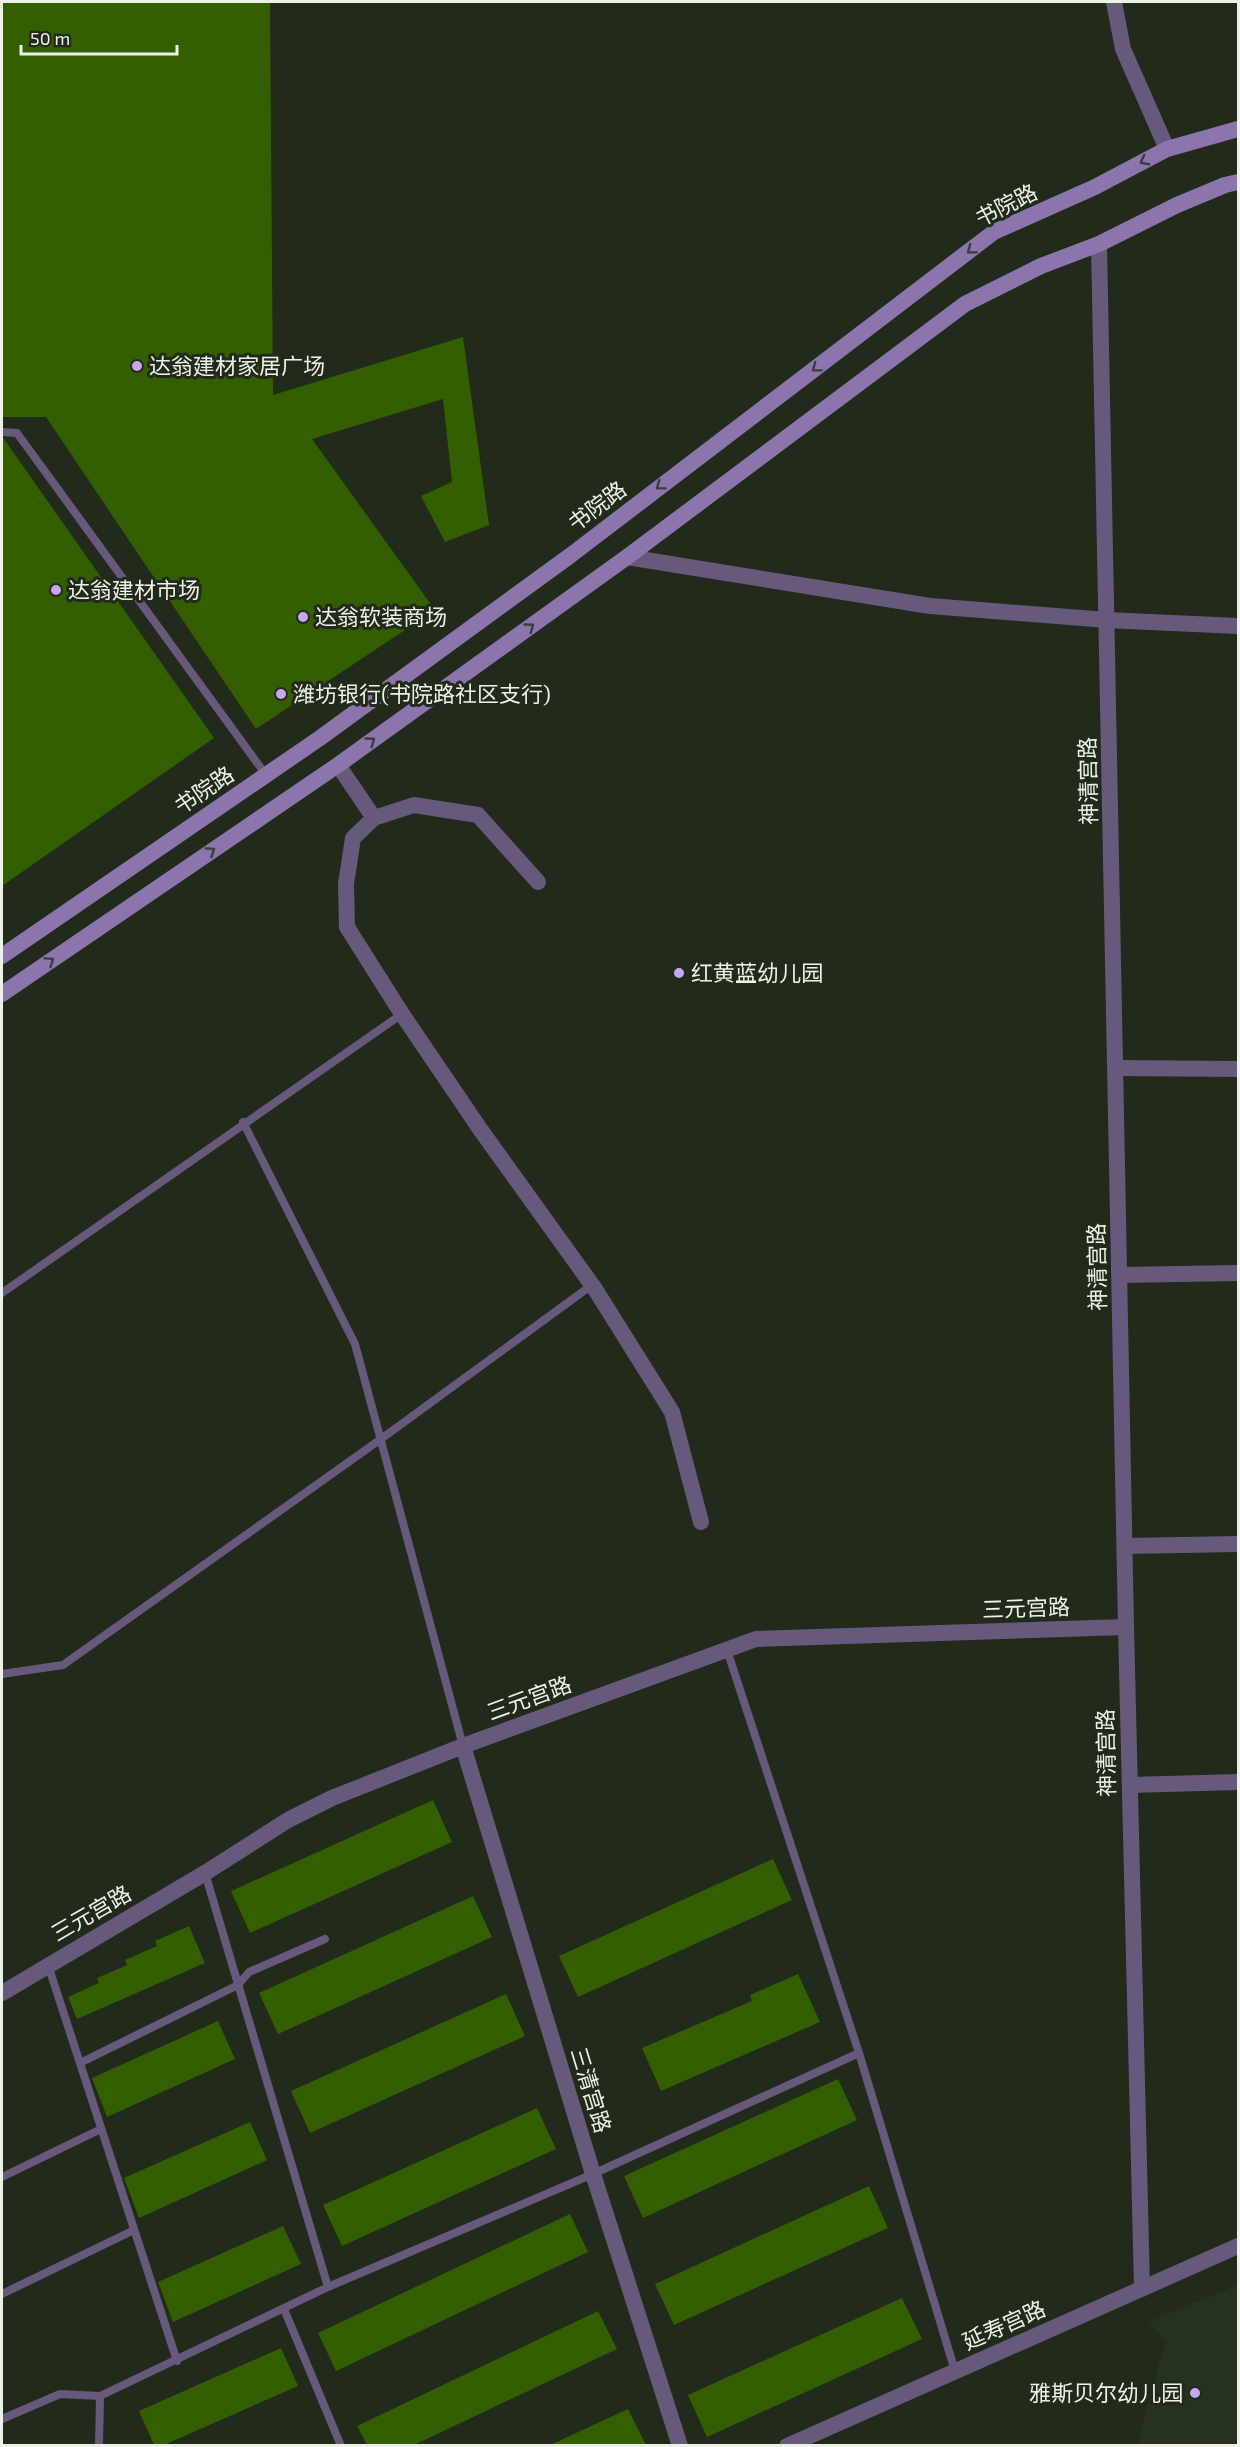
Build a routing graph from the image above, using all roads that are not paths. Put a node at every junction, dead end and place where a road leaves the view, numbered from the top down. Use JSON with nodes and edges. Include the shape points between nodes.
{"nodes":[{"id":1,"x":1114,"y":2,"type":"edge"},
{"id":2,"x":1239,"y":129,"type":"edge"},
{"id":3,"x":1167,"y":150,"type":"junction"},
{"id":4,"x":1239,"y":182,"type":"edge"},
{"id":5,"x":1100,"y":244,"type":"junction"},
{"id":6,"x":2,"y":432,"type":"edge"},
{"id":7,"x":627,"y":557,"type":"junction"},
{"id":8,"x":1107,"y":620,"type":"junction"},
{"id":9,"x":1239,"y":626,"type":"edge"},
{"id":10,"x":338,"y":765,"type":"junction"},
{"id":11,"x":266,"y":775,"type":"junction"},
{"id":12,"x":374,"y":818,"type":"junction"},
{"id":13,"x":538,"y":882,"type":"dead end"},
{"id":14,"x":2,"y":956,"type":"edge"},
{"id":15,"x":2,"y":994,"type":"edge"},
{"id":16,"x":402,"y":1014,"type":"junction"},
{"id":17,"x":1116,"y":1068,"type":"junction"},
{"id":18,"x":1239,"y":1069,"type":"edge"},
{"id":19,"x":243,"y":1122,"type":"junction"},
{"id":20,"x":1239,"y":1274,"type":"edge"},
{"id":21,"x":1120,"y":1275,"type":"junction"},
{"id":22,"x":592,"y":1285,"type":"junction"},
{"id":23,"x":2,"y":1293,"type":"edge"},
{"id":24,"x":381,"y":1440,"type":"junction"},
{"id":25,"x":701,"y":1522,"type":"dead end"},
{"id":26,"x":1239,"y":1544,"type":"edge"},
{"id":27,"x":1125,"y":1546,"type":"junction"},
{"id":28,"x":1126,"y":1627,"type":"junction"},
{"id":29,"x":727,"y":1650,"type":"junction"},
{"id":30,"x":2,"y":1674,"type":"edge"},
{"id":31,"x":463,"y":1746,"type":"junction"},
{"id":32,"x":1239,"y":1782,"type":"edge"},
{"id":33,"x":1130,"y":1785,"type":"junction"},
{"id":34,"x":205,"y":1873,"type":"junction"},
{"id":35,"x":325,"y":1939,"type":"dead end"},
{"id":36,"x":48,"y":1964,"type":"junction"},
{"id":37,"x":238,"y":1985,"type":"junction"},
{"id":38,"x":2,"y":1993,"type":"edge"},
{"id":39,"x":859,"y":2053,"type":"junction"},
{"id":40,"x":80,"y":2063,"type":"junction"},
{"id":41,"x":101,"y":2129,"type":"junction"},
{"id":42,"x":593,"y":2174,"type":"junction"},
{"id":43,"x":2,"y":2177,"type":"edge"},
{"id":44,"x":134,"y":2230,"type":"junction"},
{"id":45,"x":1239,"y":2246,"type":"edge"},
{"id":46,"x":328,"y":2287,"type":"junction"},
{"id":47,"x":1142,"y":2289,"type":"junction"},
{"id":48,"x":2,"y":2294,"type":"edge"},
{"id":49,"x":284,"y":2308,"type":"junction"},
{"id":50,"x":177,"y":2361,"type":"junction"},
{"id":51,"x":955,"y":2371,"type":"junction"},
{"id":52,"x":100,"y":2396,"type":"junction"},
{"id":53,"x":2,"y":2419,"type":"edge"},
{"id":54,"x":99,"y":2445,"type":"edge"},
{"id":55,"x":341,"y":2445,"type":"edge"},
{"id":56,"x":680,"y":2445,"type":"edge"},
{"id":57,"x":788,"y":2445,"type":"edge"}],
"edges":[{"from":1,"to":3,"type":"street","via":[[1123,49]]},
{"from":2,"to":3,"type":"main road","name":"书院路"},
{"from":3,"to":11,"type":"main road","name":"书院路","one_way":true,"via":[[994,232],[571,555]]},
{"from":4,"to":5,"type":"main road","via":[[1177,205]]},
{"from":5,"to":7,"type":"main road","via":[[1041,266],[965,304]]},
{"from":5,"to":8,"type":"street","name":"神清宫路"},
{"from":6,"to":11,"type":"lane","via":[[17,433]]},
{"from":7,"to":8,"type":"street","via":[[930,606]]},
{"from":10,"to":7,"type":"main road","one_way":true},
{"from":8,"to":9,"type":"street"},
{"from":8,"to":17,"type":"street","name":"神清宫路"},
{"from":10,"to":12,"type":"street"},
{"from":15,"to":10,"type":"main road","one_way":true},
{"from":11,"to":14,"type":"main road","name":"书院路"},
{"from":12,"to":13,"type":"street","via":[[414,805],[478,815]]},
{"from":12,"to":16,"type":"street","via":[[353,838],[346,884],[347,927]]},
{"from":16,"to":19,"type":"lane"},
{"from":16,"to":22,"type":"street"},
{"from":17,"to":18,"type":"street"},
{"from":17,"to":21,"type":"street","name":"神清宫路"},
{"from":19,"to":23,"type":"lane"},
{"from":19,"to":24,"type":"lane","via":[[355,1344]]},
{"from":20,"to":21,"type":"street"},
{"from":21,"to":27,"type":"street","name":"神清宫路"},
{"from":22,"to":24,"type":"lane"},
{"from":22,"to":25,"type":"street","via":[[672,1412]]},
{"from":24,"to":30,"type":"lane","via":[[63,1665]]},
{"from":24,"to":31,"type":"lane"},
{"from":26,"to":27,"type":"street"},
{"from":27,"to":28,"type":"street","name":"神清宫路"},
{"from":28,"to":29,"type":"street","name":"三元宫路","via":[[756,1639]]},
{"from":28,"to":33,"type":"street","name":"神清宫路"},
{"from":29,"to":31,"type":"street","name":"三元宫路"},
{"from":29,"to":39,"type":"lane"},
{"from":31,"to":34,"type":"street","name":"三元宫路","via":[[332,1798],[288,1820]]},
{"from":31,"to":42,"type":"street","name":"三清宫路"},
{"from":32,"to":33,"type":"street"},
{"from":33,"to":47,"type":"street","name":"神清宫路"},
{"from":34,"to":36,"type":"street","name":"三元宫路"},
{"from":34,"to":37,"type":"lane"},
{"from":35,"to":37,"type":"lane","via":[[249,1972]]},
{"from":36,"to":38,"type":"street","name":"三元宫路"},
{"from":36,"to":40,"type":"lane"},
{"from":37,"to":40,"type":"lane"},
{"from":37,"to":46,"type":"lane"},
{"from":39,"to":42,"type":"lane"},
{"from":39,"to":51,"type":"lane"},
{"from":40,"to":41,"type":"lane"},
{"from":41,"to":43,"type":"lane"},
{"from":41,"to":44,"type":"lane"},
{"from":42,"to":46,"type":"lane"},
{"from":42,"to":56,"type":"street","name":"三清宫路"},
{"from":44,"to":48,"type":"lane"},
{"from":44,"to":50,"type":"lane"},
{"from":45,"to":47,"type":"street","name":"延寿宫路"},
{"from":46,"to":49,"type":"lane"},
{"from":47,"to":51,"type":"street","name":"延寿宫路"},
{"from":49,"to":50,"type":"lane"},
{"from":49,"to":55,"type":"lane"},
{"from":50,"to":52,"type":"lane"},
{"from":51,"to":57,"type":"street","name":"延寿宫路"},
{"from":52,"to":53,"type":"lane","via":[[60,2394]]},
{"from":52,"to":54,"type":"lane"}]}
